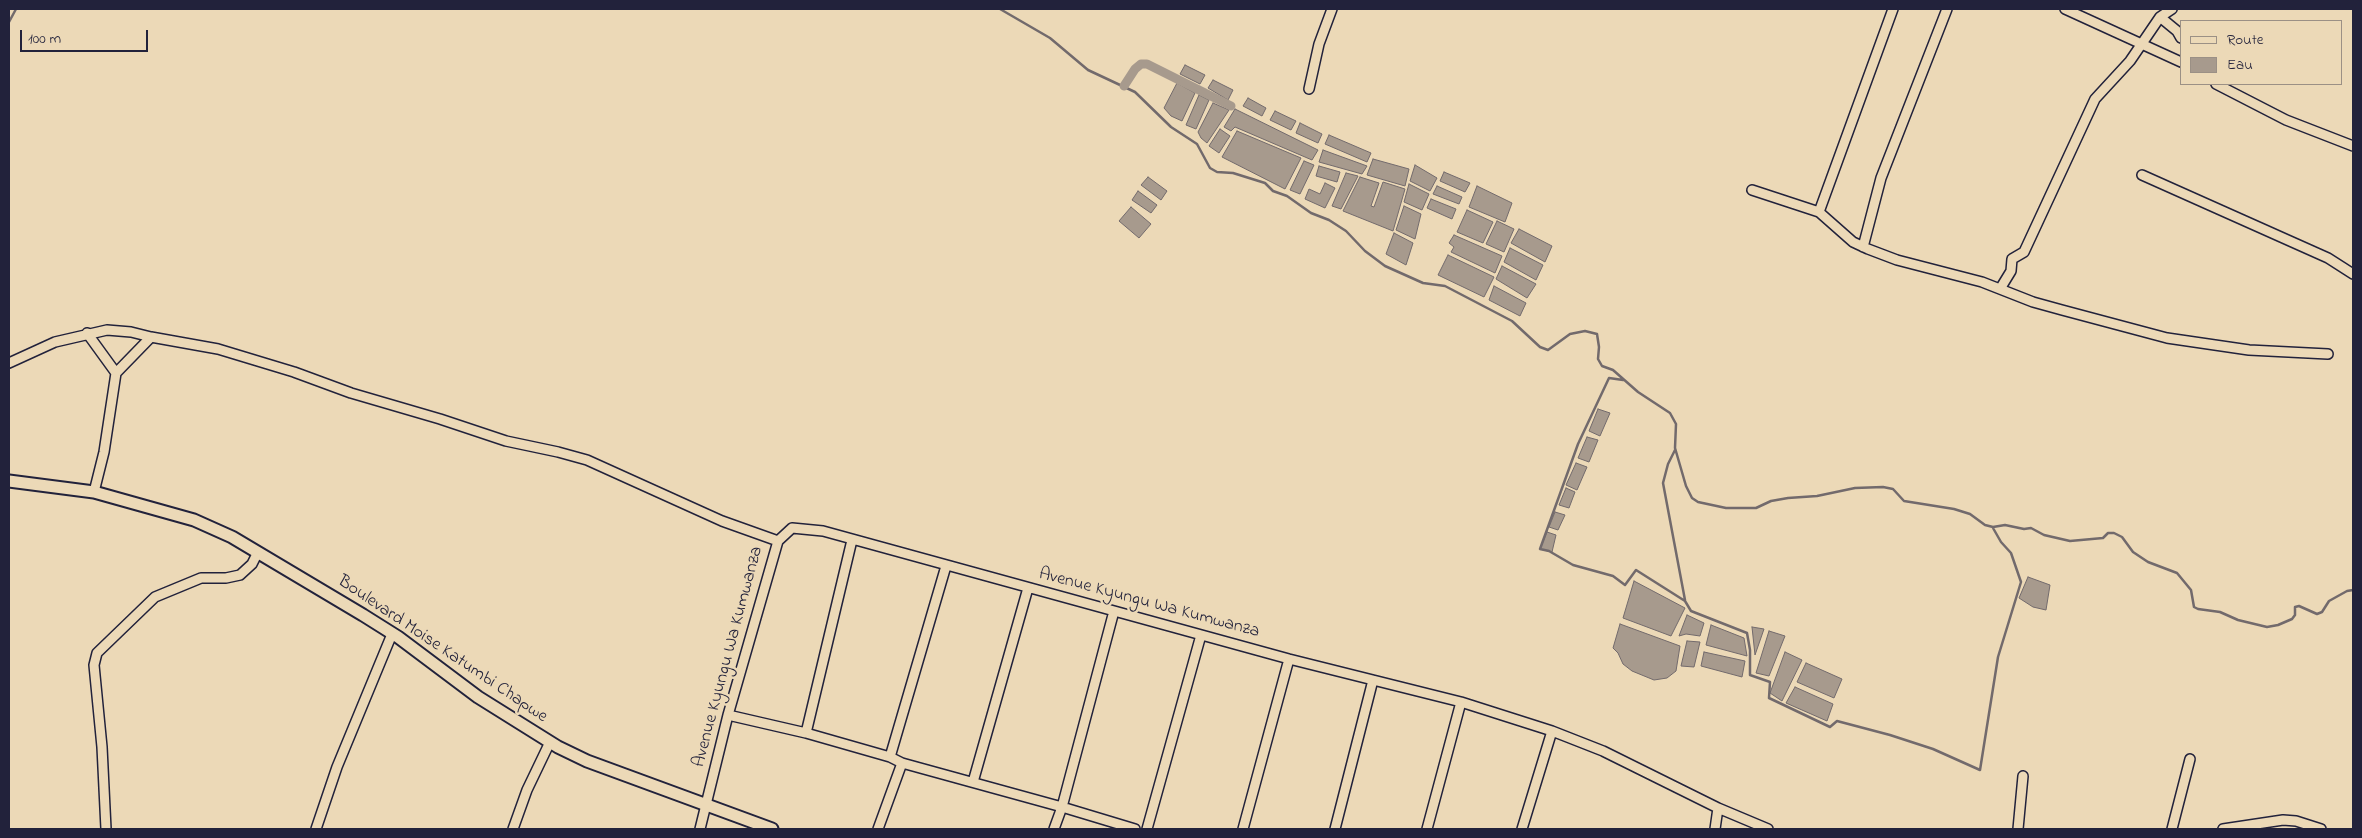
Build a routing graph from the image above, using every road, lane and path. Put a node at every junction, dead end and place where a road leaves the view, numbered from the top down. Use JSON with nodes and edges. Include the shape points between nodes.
{"nodes":[{"id":1,"x":1332,"y":9,"type":"edge"},
{"id":2,"x":1893,"y":9,"type":"edge"},
{"id":3,"x":1947,"y":9,"type":"edge"},
{"id":4,"x":2065,"y":9,"type":"edge"},
{"id":5,"x":2172,"y":9,"type":"edge"},
{"id":6,"x":2160,"y":17,"type":"junction"},
{"id":7,"x":2180,"y":36,"type":"edge"},
{"id":8,"x":2141,"y":43,"type":"junction"},
{"id":9,"x":2180,"y":62,"type":"edge"},
{"id":10,"x":2218,"y":85,"type":"edge"},
{"id":11,"x":1309,"y":89,"type":"dead end"},
{"id":12,"x":2353,"y":146,"type":"edge"},
{"id":13,"x":2142,"y":174,"type":"dead end"},
{"id":14,"x":1752,"y":190,"type":"dead end"},
{"id":15,"x":1819,"y":212,"type":"junction"},
{"id":16,"x":1863,"y":247,"type":"junction"},
{"id":17,"x":2353,"y":274,"type":"edge"},
{"id":18,"x":2000,"y":289,"type":"junction"},
{"id":19,"x":87,"y":334,"type":"junction"},
{"id":20,"x":151,"y":337,"type":"junction"},
{"id":21,"x":2328,"y":354,"type":"dead end"},
{"id":22,"x":9,"y":363,"type":"edge"},
{"id":23,"x":116,"y":373,"type":"junction"},
{"id":24,"x":9,"y":481,"type":"edge"},
{"id":25,"x":94,"y":492,"type":"junction"},
{"id":26,"x":852,"y":540,"type":"junction"},
{"id":27,"x":778,"y":541,"type":"junction"},
{"id":28,"x":258,"y":552,"type":"junction"},
{"id":29,"x":946,"y":566,"type":"junction"},
{"id":30,"x":1028,"y":588,"type":"junction"},
{"id":31,"x":1114,"y":611,"type":"junction"},
{"id":32,"x":392,"y":634,"type":"junction"},
{"id":33,"x":1201,"y":635,"type":"junction"},
{"id":34,"x":1289,"y":660,"type":"junction"},
{"id":35,"x":1373,"y":680,"type":"junction"},
{"id":36,"x":1461,"y":702,"type":"junction"},
{"id":37,"x":728,"y":715,"type":"junction"},
{"id":38,"x":1552,"y":731,"type":"junction"},
{"id":39,"x":806,"y":733,"type":"junction"},
{"id":40,"x":550,"y":742,"type":"junction"},
{"id":41,"x":890,"y":757,"type":"junction"},
{"id":42,"x":2190,"y":759,"type":"dead end"},
{"id":43,"x":902,"y":763,"type":"junction"},
{"id":44,"x":2023,"y":776,"type":"dead end"},
{"id":45,"x":973,"y":782,"type":"junction"},
{"id":46,"x":705,"y":806,"type":"junction"},
{"id":47,"x":1062,"y":807,"type":"junction"},
{"id":48,"x":1718,"y":808,"type":"junction"},
{"id":49,"x":2283,"y":824,"type":"edge"},
{"id":50,"x":106,"y":829,"type":"edge"},
{"id":51,"x":316,"y":829,"type":"edge"},
{"id":52,"x":513,"y":829,"type":"edge"},
{"id":53,"x":700,"y":829,"type":"edge"},
{"id":54,"x":772,"y":829,"type":"edge"},
{"id":55,"x":878,"y":829,"type":"edge"},
{"id":56,"x":1054,"y":829,"type":"edge"},
{"id":57,"x":1135,"y":829,"type":"edge"},
{"id":58,"x":1148,"y":829,"type":"edge"},
{"id":59,"x":1243,"y":829,"type":"edge"},
{"id":60,"x":1335,"y":829,"type":"edge"},
{"id":61,"x":1427,"y":829,"type":"edge"},
{"id":62,"x":1522,"y":829,"type":"edge"},
{"id":63,"x":1715,"y":829,"type":"edge"},
{"id":64,"x":1768,"y":829,"type":"edge"},
{"id":65,"x":2018,"y":829,"type":"edge"},
{"id":66,"x":2172,"y":829,"type":"edge"},
{"id":67,"x":2223,"y":829,"type":"edge"},
{"id":68,"x":2321,"y":829,"type":"edge"}],
"edges":[{"from":1,"to":11,"type":"street","via":[[1319,44]]},
{"from":2,"to":15,"type":"street"},
{"from":3,"to":16,"type":"street","via":[[1882,178]]},
{"from":4,"to":8,"type":"street"},
{"from":5,"to":6,"type":"street"},
{"from":6,"to":7,"type":"street"},
{"from":6,"to":8,"type":"street"},
{"from":8,"to":9,"type":"street"},
{"from":8,"to":18,"type":"street","via":[[2130,61],[2095,100],[2024,252],[2012,259],[2011,271]]},
{"from":10,"to":12,"type":"street","via":[[2286,120]]},
{"from":13,"to":17,"type":"street","via":[[2328,258]]},
{"from":14,"to":15,"type":"street"},
{"from":15,"to":16,"type":"street"},
{"from":16,"to":18,"type":"street"},
{"from":18,"to":21,"type":"street","via":[[2033,302],[2167,338],[2249,350]]},
{"from":19,"to":20,"type":"street","via":[[119,330]]},
{"from":19,"to":22,"type":"street","via":[[40,348]]},
{"from":19,"to":23,"type":"street"},
{"from":20,"to":23,"type":"street"},
{"from":20,"to":27,"type":"street","via":[[238,354],[506,442],[587,460],[722,521]]},
{"from":23,"to":25,"type":"street","via":[[104,452]]},
{"from":24,"to":25,"type":"street","name":"Boulevard Moise Katumbi Chapwe"},
{"from":25,"to":28,"type":"street","name":"Boulevard Moise Katumbi Chapwe","via":[[194,520]]},
{"from":26,"to":27,"type":"street","name":"Avenue Kyungu Wa Kumwanza","via":[[823,531],[792,528]]},
{"from":26,"to":29,"type":"street","name":"Avenue Kyungu Wa Kumwanza"},
{"from":26,"to":39,"type":"street"},
{"from":27,"to":37,"type":"street","name":"Avenue Kyungu Wa Kumwanza"},
{"from":28,"to":32,"type":"street","name":"Boulevard Moise Katumbi Chapwe"},
{"from":28,"to":50,"type":"street","via":[[252,564],[240,575],[201,578],[155,597],[97,654],[94,665]]},
{"from":29,"to":30,"type":"street","name":"Avenue Kyungu Wa Kumwanza"},
{"from":29,"to":41,"type":"street"},
{"from":30,"to":31,"type":"street","name":"Avenue Kyungu Wa Kumwanza"},
{"from":30,"to":45,"type":"street"},
{"from":31,"to":33,"type":"street","name":"Avenue Kyungu Wa Kumwanza"},
{"from":31,"to":47,"type":"street"},
{"from":32,"to":40,"type":"street","name":"Boulevard Moise Katumbi Chapwe","via":[[478,696]]},
{"from":32,"to":51,"type":"street","via":[[337,767]]},
{"from":33,"to":34,"type":"street","name":"Avenue Kyungu Wa Kumwanza"},
{"from":33,"to":58,"type":"street"},
{"from":34,"to":35,"type":"street","name":"Avenue Kyungu Wa Kumwanza"},
{"from":34,"to":59,"type":"street"},
{"from":35,"to":36,"type":"street","name":"Avenue Kyungu Wa Kumwanza"},
{"from":35,"to":60,"type":"street"},
{"from":36,"to":38,"type":"street","name":"Avenue Kyungu Wa Kumwanza"},
{"from":36,"to":61,"type":"street"},
{"from":37,"to":39,"type":"street"},
{"from":37,"to":46,"type":"street","name":"Avenue Kyungu Wa Kumwanza"},
{"from":38,"to":48,"type":"street","name":"Avenue Kyungu Wa Kumwanza","via":[[1602,751]]},
{"from":38,"to":62,"type":"street"},
{"from":39,"to":41,"type":"street"},
{"from":40,"to":46,"type":"street","name":"Boulevard Moise Katumbi Chapwe","via":[[587,761]]},
{"from":40,"to":52,"type":"street"},
{"from":41,"to":43,"type":"street"},
{"from":42,"to":66,"type":"street"},
{"from":43,"to":45,"type":"street"},
{"from":43,"to":55,"type":"street"},
{"from":44,"to":65,"type":"street"},
{"from":45,"to":47,"type":"street"},
{"from":46,"to":53,"type":"street","name":"Avenue Kyungu Wa Kumwanza"},
{"from":46,"to":54,"type":"street","name":"Boulevard Moise Katumbi Chapwe"},
{"from":47,"to":56,"type":"street"},
{"from":47,"to":57,"type":"street"},
{"from":48,"to":63,"type":"street"},
{"from":48,"to":64,"type":"street","name":"Avenue Kyungu Wa Kumwanza"},
{"from":49,"to":67,"type":"street"},
{"from":49,"to":68,"type":"street","via":[[2296,821]]}]}
